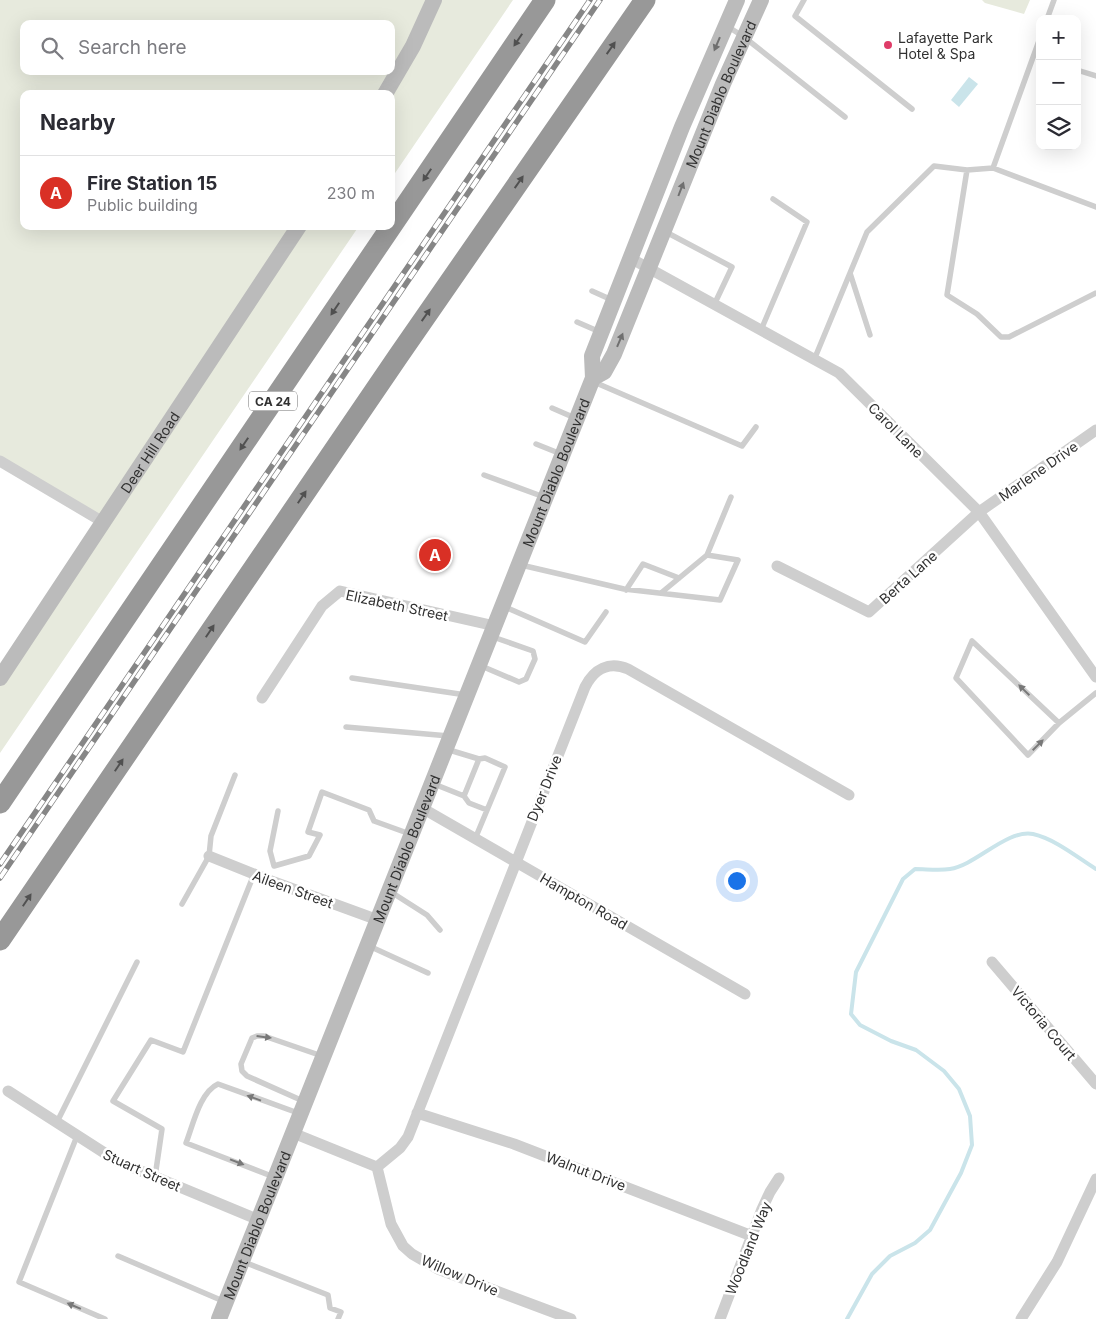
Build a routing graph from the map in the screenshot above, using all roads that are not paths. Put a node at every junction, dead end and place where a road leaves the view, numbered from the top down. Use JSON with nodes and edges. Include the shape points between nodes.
{"nodes":[{"id":1,"x":434,"y":0,"type":"edge"},
{"id":2,"x":545,"y":0,"type":"edge"},
{"id":3,"x":645,"y":0,"type":"edge"},
{"id":4,"x":737,"y":0,"type":"edge"},
{"id":5,"x":761,"y":0,"type":"edge"},
{"id":6,"x":804,"y":0,"type":"edge"},
{"id":7,"x":1054,"y":0,"type":"edge"},
{"id":8,"x":1048,"y":15,"type":"edge"},
{"id":9,"x":725,"y":24,"type":"junction"},
{"id":10,"x":744,"y":37,"type":"junction"},
{"id":11,"x":1036,"y":58,"type":"edge"},
{"id":12,"x":1081,"y":71,"type":"edge"},
{"id":13,"x":1096,"y":76,"type":"edge"},
{"id":14,"x":387,"y":90,"type":"edge"},
{"id":15,"x":912,"y":109,"type":"dead end"},
{"id":16,"x":845,"y":117,"type":"dead end"},
{"id":17,"x":992,"y":168,"type":"junction"},
{"id":18,"x":967,"y":170,"type":"junction"},
{"id":19,"x":773,"y":199,"type":"dead end"},
{"id":20,"x":1096,"y":207,"type":"edge"},
{"id":21,"x":395,"y":221,"type":"edge"},
{"id":22,"x":296,"y":230,"type":"edge"},
{"id":23,"x":389,"y":230,"type":"edge"},
{"id":24,"x":664,"y":231,"type":"junction"},
{"id":25,"x":630,"y":258,"type":"junction"},
{"id":26,"x":650,"y":269,"type":"junction"},
{"id":27,"x":850,"y":272,"type":"junction"},
{"id":28,"x":592,"y":291,"type":"dead end"},
{"id":29,"x":1096,"y":293,"type":"edge"},
{"id":30,"x":614,"y":300,"type":"junction"},
{"id":31,"x":714,"y":305,"type":"junction"},
{"id":32,"x":577,"y":322,"type":"dead end"},
{"id":33,"x":761,"y":330,"type":"junction"},
{"id":34,"x":601,"y":332,"type":"junction"},
{"id":35,"x":870,"y":335,"type":"dead end"},
{"id":36,"x":814,"y":360,"type":"junction"},
{"id":37,"x":592,"y":380,"type":"junction"},
{"id":38,"x":552,"y":408,"type":"dead end"},
{"id":39,"x":577,"y":419,"type":"junction"},
{"id":40,"x":756,"y":427,"type":"dead end"},
{"id":41,"x":1096,"y":430,"type":"edge"},
{"id":42,"x":536,"y":444,"type":"dead end"},
{"id":43,"x":563,"y":455,"type":"junction"},
{"id":44,"x":0,"y":461,"type":"edge"},
{"id":45,"x":484,"y":475,"type":"dead end"},
{"id":46,"x":731,"y":497,"type":"dead end"},
{"id":47,"x":546,"y":498,"type":"junction"},
{"id":48,"x":979,"y":512,"type":"junction"},
{"id":49,"x":103,"y":522,"type":"junction"},
{"id":50,"x":707,"y":555,"type":"junction"},
{"id":51,"x":519,"y":565,"type":"junction"},
{"id":52,"x":777,"y":566,"type":"dead end"},
{"id":53,"x":679,"y":578,"type":"junction"},
{"id":54,"x":626,"y":590,"type":"junction"},
{"id":55,"x":661,"y":593,"type":"junction"},
{"id":56,"x":503,"y":606,"type":"junction"},
{"id":57,"x":606,"y":612,"type":"dead end"},
{"id":58,"x":493,"y":631,"type":"junction"},
{"id":59,"x":479,"y":665,"type":"junction"},
{"id":60,"x":1096,"y":677,"type":"edge"},
{"id":61,"x":0,"y":678,"type":"edge"},
{"id":62,"x":352,"y":678,"type":"dead end"},
{"id":63,"x":1096,"y":693,"type":"edge"},
{"id":64,"x":467,"y":695,"type":"junction"},
{"id":65,"x":262,"y":698,"type":"dead end"},
{"id":66,"x":1059,"y":724,"type":"junction"},
{"id":67,"x":346,"y":727,"type":"dead end"},
{"id":68,"x":448,"y":742,"type":"junction"},
{"id":69,"x":479,"y":759,"type":"junction"},
{"id":70,"x":235,"y":775,"type":"dead end"},
{"id":71,"x":432,"y":784,"type":"junction"},
{"id":72,"x":464,"y":796,"type":"junction"},
{"id":73,"x":850,"y":796,"type":"dead end"},
{"id":74,"x":0,"y":803,"type":"edge"},
{"id":75,"x":422,"y":808,"type":"junction"},
{"id":76,"x":487,"y":810,"type":"junction"},
{"id":77,"x":278,"y":811,"type":"dead end"},
{"id":78,"x":412,"y":834,"type":"junction"},
{"id":79,"x":475,"y":839,"type":"junction"},
{"id":80,"x":209,"y":856,"type":"junction"},
{"id":81,"x":516,"y":862,"type":"junction"},
{"id":82,"x":254,"y":874,"type":"junction"},
{"id":83,"x":389,"y":891,"type":"junction"},
{"id":84,"x":182,"y":904,"type":"dead end"},
{"id":85,"x":378,"y":920,"type":"junction"},
{"id":86,"x":440,"y":930,"type":"dead end"},
{"id":87,"x":0,"y":940,"type":"edge"},
{"id":88,"x":368,"y":946,"type":"junction"},
{"id":89,"x":137,"y":962,"type":"dead end"},
{"id":90,"x":992,"y":962,"type":"dead end"},
{"id":91,"x":428,"y":973,"type":"dead end"},
{"id":92,"x":745,"y":994,"type":"dead end"},
{"id":93,"x":324,"y":1056,"type":"junction"},
{"id":94,"x":1096,"y":1084,"type":"edge"},
{"id":95,"x":8,"y":1091,"type":"dead end"},
{"id":96,"x":303,"y":1108,"type":"junction"},
{"id":97,"x":417,"y":1113,"type":"junction"},
{"id":98,"x":56,"y":1122,"type":"junction"},
{"id":99,"x":293,"y":1133,"type":"junction"},
{"id":100,"x":77,"y":1136,"type":"junction"},
{"id":101,"x":377,"y":1167,"type":"junction"},
{"id":102,"x":154,"y":1177,"type":"junction"},
{"id":103,"x":275,"y":1177,"type":"junction"},
{"id":104,"x":779,"y":1178,"type":"dead end"},
{"id":105,"x":1096,"y":1179,"type":"edge"},
{"id":106,"x":258,"y":1220,"type":"junction"},
{"id":107,"x":752,"y":1236,"type":"junction"},
{"id":108,"x":118,"y":1256,"type":"dead end"},
{"id":109,"x":242,"y":1261,"type":"junction"},
{"id":110,"x":226,"y":1302,"type":"junction"},
{"id":111,"x":105,"y":1319,"type":"edge"},
{"id":112,"x":219,"y":1319,"type":"edge"},
{"id":113,"x":338,"y":1319,"type":"edge"},
{"id":114,"x":571,"y":1319,"type":"edge"},
{"id":115,"x":720,"y":1319,"type":"edge"},
{"id":116,"x":1021,"y":1319,"type":"edge"}],
"edges":[{"from":1,"to":14,"type":"main road","via":[[413,46]]},
{"from":2,"to":21,"type":"highway","number":"CA 24","one_way":true},
{"from":87,"to":3,"type":"highway","one_way":true},
{"from":4,"to":9,"type":"main road","name":"Mount Diablo Boulevard"},
{"from":5,"to":10,"type":"main road","name":"Mount Diablo Boulevard"},
{"from":6,"to":15,"type":"lane","via":[[795,16]]},
{"from":7,"to":8,"type":"lane"},
{"from":9,"to":10,"type":"lane"},
{"from":9,"to":25,"type":"main road","name":"Mount Diablo Boulevard","one_way":true},
{"from":10,"to":16,"type":"lane"},
{"from":24,"to":10,"type":"main road","name":"Mount Diablo Boulevard","one_way":true},
{"from":11,"to":17,"type":"lane"},
{"from":12,"to":13,"type":"lane"},
{"from":17,"to":18,"type":"lane"},
{"from":17,"to":20,"type":"lane"},
{"from":18,"to":27,"type":"lane","via":[[934,166],[867,232]]},
{"from":18,"to":29,"type":"lane","via":[[947,295],[977,314],[1001,337],[1009,337]]},
{"from":19,"to":33,"type":"lane","via":[[807,222]]},
{"from":22,"to":49,"type":"main road","name":"Deer Hill Road"},
{"from":23,"to":74,"type":"highway","number":"CA 24","one_way":true},
{"from":24,"to":26,"type":"main road","name":"Mount Diablo Boulevard"},
{"from":24,"to":31,"type":"lane","via":[[732,267]]},
{"from":25,"to":26,"type":"street","name":"Carol Lane"},
{"from":25,"to":30,"type":"main road","name":"Mount Diablo Boulevard"},
{"from":26,"to":31,"type":"street","name":"Carol Lane"},
{"from":37,"to":26,"type":"main road","name":"Mount Diablo Boulevard","one_way":true,"via":[[604,372],[614,354]]},
{"from":27,"to":35,"type":"lane"},
{"from":27,"to":36,"type":"lane"},
{"from":28,"to":30,"type":"lane"},
{"from":30,"to":34,"type":"main road","name":"Mount Diablo Boulevard"},
{"from":31,"to":33,"type":"street","name":"Carol Lane"},
{"from":32,"to":34,"type":"lane"},
{"from":33,"to":36,"type":"street","name":"Carol Lane"},
{"from":34,"to":37,"type":"main road","name":"Mount Diablo Boulevard","via":[[592,356]]},
{"from":36,"to":48,"type":"street","name":"Carol Lane","via":[[839,373]]},
{"from":37,"to":39,"type":"main road","name":"Mount Diablo Boulevard"},
{"from":37,"to":40,"type":"lane","via":[[742,446]]},
{"from":38,"to":39,"type":"lane"},
{"from":39,"to":43,"type":"main road","name":"Mount Diablo Boulevard"},
{"from":41,"to":48,"type":"street","name":"Marlene Drive"},
{"from":42,"to":43,"type":"lane"},
{"from":43,"to":47,"type":"main road","name":"Mount Diablo Boulevard"},
{"from":44,"to":49,"type":"street"},
{"from":45,"to":47,"type":"lane"},
{"from":46,"to":50,"type":"lane"},
{"from":47,"to":51,"type":"main road","name":"Mount Diablo Boulevard"},
{"from":48,"to":52,"type":"street","name":"Berta Lane","via":[[869,612]]},
{"from":48,"to":60,"type":"street","name":"Carol Lane"},
{"from":49,"to":61,"type":"main road","name":"Deer Hill Road"},
{"from":50,"to":53,"type":"lane"},
{"from":50,"to":55,"type":"lane","via":[[738,560],[720,600]]},
{"from":51,"to":54,"type":"lane"},
{"from":51,"to":56,"type":"main road","name":"Mount Diablo Boulevard"},
{"from":53,"to":54,"type":"lane","via":[[643,564]]},
{"from":53,"to":55,"type":"lane"},
{"from":54,"to":55,"type":"lane"},
{"from":56,"to":57,"type":"lane","via":[[585,642]]},
{"from":56,"to":58,"type":"main road","name":"Mount Diablo Boulevard"},
{"from":58,"to":59,"type":"main road","name":"Mount Diablo Boulevard"},
{"from":58,"to":59,"type":"lane","via":[[533,651],[532,666],[526,679],[519,682]]},
{"from":58,"to":65,"type":"street","name":"Elizabeth Street","via":[[340,592],[322,606]]},
{"from":59,"to":64,"type":"main road","name":"Mount Diablo Boulevard"},
{"from":62,"to":64,"type":"lane"},
{"from":63,"to":66,"type":"lane"},
{"from":64,"to":68,"type":"main road","name":"Mount Diablo Boulevard"},
{"from":66,"to":66,"type":"lane","one_way":true,"via":[[992,660],[972,641],[956,678],[1028,755]]},
{"from":67,"to":68,"type":"lane"},
{"from":68,"to":69,"type":"lane"},
{"from":68,"to":71,"type":"main road","name":"Mount Diablo Boulevard"},
{"from":69,"to":72,"type":"lane"},
{"from":69,"to":76,"type":"lane","via":[[485,758],[505,767]]},
{"from":70,"to":80,"type":"lane","via":[[211,836]]},
{"from":71,"to":72,"type":"lane"},
{"from":71,"to":75,"type":"main road","name":"Mount Diablo Boulevard"},
{"from":72,"to":76,"type":"lane","via":[[469,802]]},
{"from":73,"to":81,"type":"street","name":"Dyer Drive","via":[[628,669],[612,665],[589,678]]},
{"from":75,"to":78,"type":"main road","name":"Mount Diablo Boulevard"},
{"from":75,"to":79,"type":"street","name":"Hampton Road"},
{"from":76,"to":79,"type":"lane"},
{"from":77,"to":78,"type":"lane","via":[[270,851],[274,866],[309,856],[320,835],[308,832],[322,792],[369,810],[374,821]]},
{"from":78,"to":83,"type":"main road","name":"Mount Diablo Boulevard"},
{"from":79,"to":81,"type":"street","name":"Hampton Road"},
{"from":80,"to":82,"type":"street","name":"Aileen Street"},
{"from":80,"to":84,"type":"lane"},
{"from":81,"to":92,"type":"street","name":"Hampton Road"},
{"from":81,"to":97,"type":"street","name":"Dyer Drive"},
{"from":82,"to":85,"type":"street","name":"Aileen Street"},
{"from":82,"to":102,"type":"lane","via":[[183,1052],[151,1040],[113,1101],[162,1129]]},
{"from":83,"to":85,"type":"main road","name":"Mount Diablo Boulevard"},
{"from":83,"to":86,"type":"lane","via":[[427,915]]},
{"from":85,"to":88,"type":"main road","name":"Mount Diablo Boulevard"},
{"from":88,"to":91,"type":"lane"},
{"from":88,"to":93,"type":"main road","name":"Mount Diablo Boulevard"},
{"from":89,"to":98,"type":"lane"},
{"from":90,"to":94,"type":"street","name":"Victoria Court"},
{"from":93,"to":96,"type":"main road","name":"Mount Diablo Boulevard"},
{"from":96,"to":93,"type":"lane","one_way":true,"via":[[247,1076],[241,1064],[252,1038],[257,1036]]},
{"from":95,"to":98,"type":"street","name":"Stuart Street"},
{"from":96,"to":99,"type":"main road","name":"Mount Diablo Boulevard"},
{"from":96,"to":103,"type":"lane","one_way":true,"via":[[218,1084],[204,1095],[186,1142]]},
{"from":97,"to":101,"type":"street","name":"Dyer Drive","via":[[400,1148]]},
{"from":97,"to":107,"type":"street","name":"Walnut Drive","via":[[514,1144]]},
{"from":98,"to":100,"type":"street","name":"Stuart Street"},
{"from":99,"to":101,"type":"street"},
{"from":99,"to":103,"type":"main road","name":"Mount Diablo Boulevard"},
{"from":100,"to":102,"type":"street","name":"Stuart Street","via":[[117,1161]]},
{"from":111,"to":100,"type":"lane","one_way":true,"via":[[18,1282]]},
{"from":101,"to":114,"type":"street","name":"Willow Drive","via":[[391,1224],[403,1246],[412,1254],[438,1269]]},
{"from":102,"to":106,"type":"street","name":"Stuart Street"},
{"from":103,"to":106,"type":"main road","name":"Mount Diablo Boulevard"},
{"from":104,"to":107,"type":"street","name":"Woodland Way"},
{"from":105,"to":116,"type":"street","via":[[1057,1262]]},
{"from":106,"to":109,"type":"main road","name":"Mount Diablo Boulevard"},
{"from":107,"to":115,"type":"street","name":"Woodland Way"},
{"from":108,"to":110,"type":"lane"},
{"from":109,"to":110,"type":"main road","name":"Mount Diablo Boulevard"},
{"from":109,"to":113,"type":"lane","via":[[328,1295],[330,1308],[341,1312]]},
{"from":110,"to":112,"type":"main road","name":"Mount Diablo Boulevard"}]}
